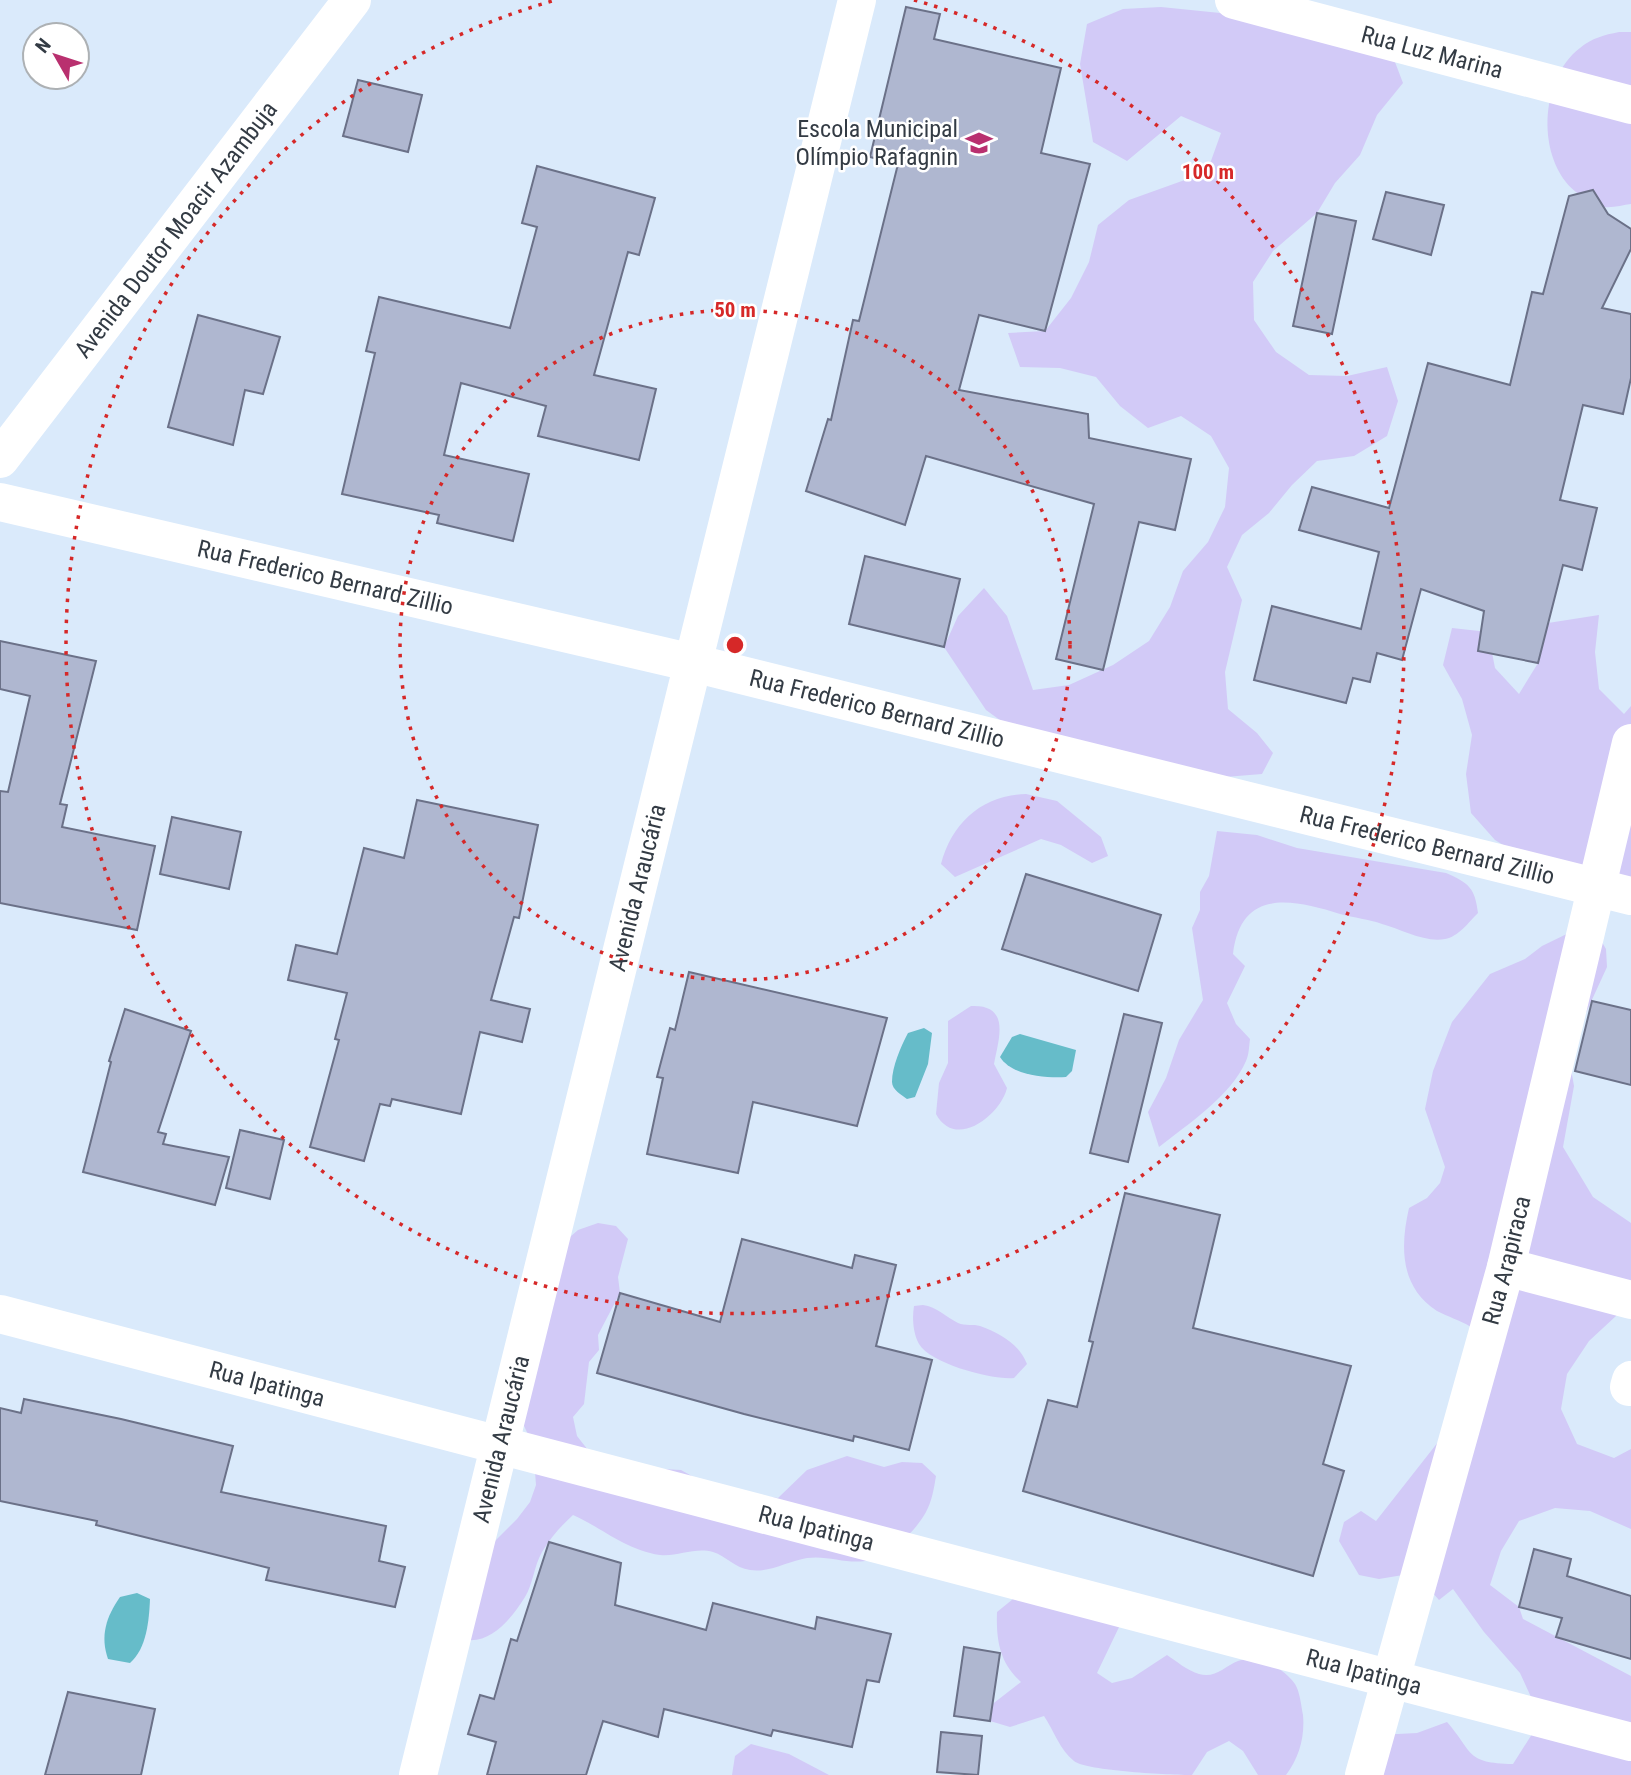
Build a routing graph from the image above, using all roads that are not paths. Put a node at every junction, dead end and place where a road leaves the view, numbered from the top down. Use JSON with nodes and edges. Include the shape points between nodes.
{"nodes":[{"id":1,"x":353,"y":0,"type":"edge"},
{"id":2,"x":857,"y":0,"type":"edge"},
{"id":3,"x":1234,"y":0,"type":"edge"},
{"id":4,"x":1631,"y":106,"type":"edge"},
{"id":5,"x":0,"y":459,"type":"edge"},
{"id":6,"x":0,"y":502,"type":"edge"},
{"id":7,"x":693,"y":663,"type":"junction"},
{"id":8,"x":1631,"y":743,"type":"edge"},
{"id":9,"x":1614,"y":891,"type":"edge"},
{"id":10,"x":1506,"y":1267,"type":"junction"},
{"id":11,"x":1631,"y":1300,"type":"edge"},
{"id":12,"x":0,"y":1314,"type":"edge"},
{"id":13,"x":499,"y":1447,"type":"junction"},
{"id":14,"x":1388,"y":1680,"type":"junction"},
{"id":15,"x":1631,"y":1742,"type":"edge"},
{"id":16,"x":418,"y":1775,"type":"edge"},
{"id":17,"x":1364,"y":1775,"type":"edge"}],
"edges":[{"from":1,"to":5,"type":"street","name":"Avenida Doutor Moacir Azambuja"},
{"from":2,"to":7,"type":"street","name":"Avenida Araucária"},
{"from":3,"to":4,"type":"street","name":"Rua Luz Marina"},
{"from":6,"to":7,"type":"street","name":"Rua Frederico Bernard Zillio"},
{"from":7,"to":9,"type":"street","name":"Rua Frederico Bernard Zillio"},
{"from":7,"to":13,"type":"street","name":"Avenida Araucária"},
{"from":8,"to":9,"type":"street","name":"Rua Arapiraca"},
{"from":9,"to":10,"type":"street","name":"Rua Arapiraca"},
{"from":10,"to":11,"type":"street"},
{"from":10,"to":14,"type":"street","name":"Rua Arapiraca"},
{"from":12,"to":13,"type":"street","name":"Rua Ipatinga"},
{"from":13,"to":14,"type":"street","name":"Rua Ipatinga"},
{"from":13,"to":16,"type":"street","name":"Avenida Araucária"},
{"from":14,"to":15,"type":"street","name":"Rua Ipatinga"},
{"from":14,"to":17,"type":"street","name":"Rua Arapiraca"}]}
